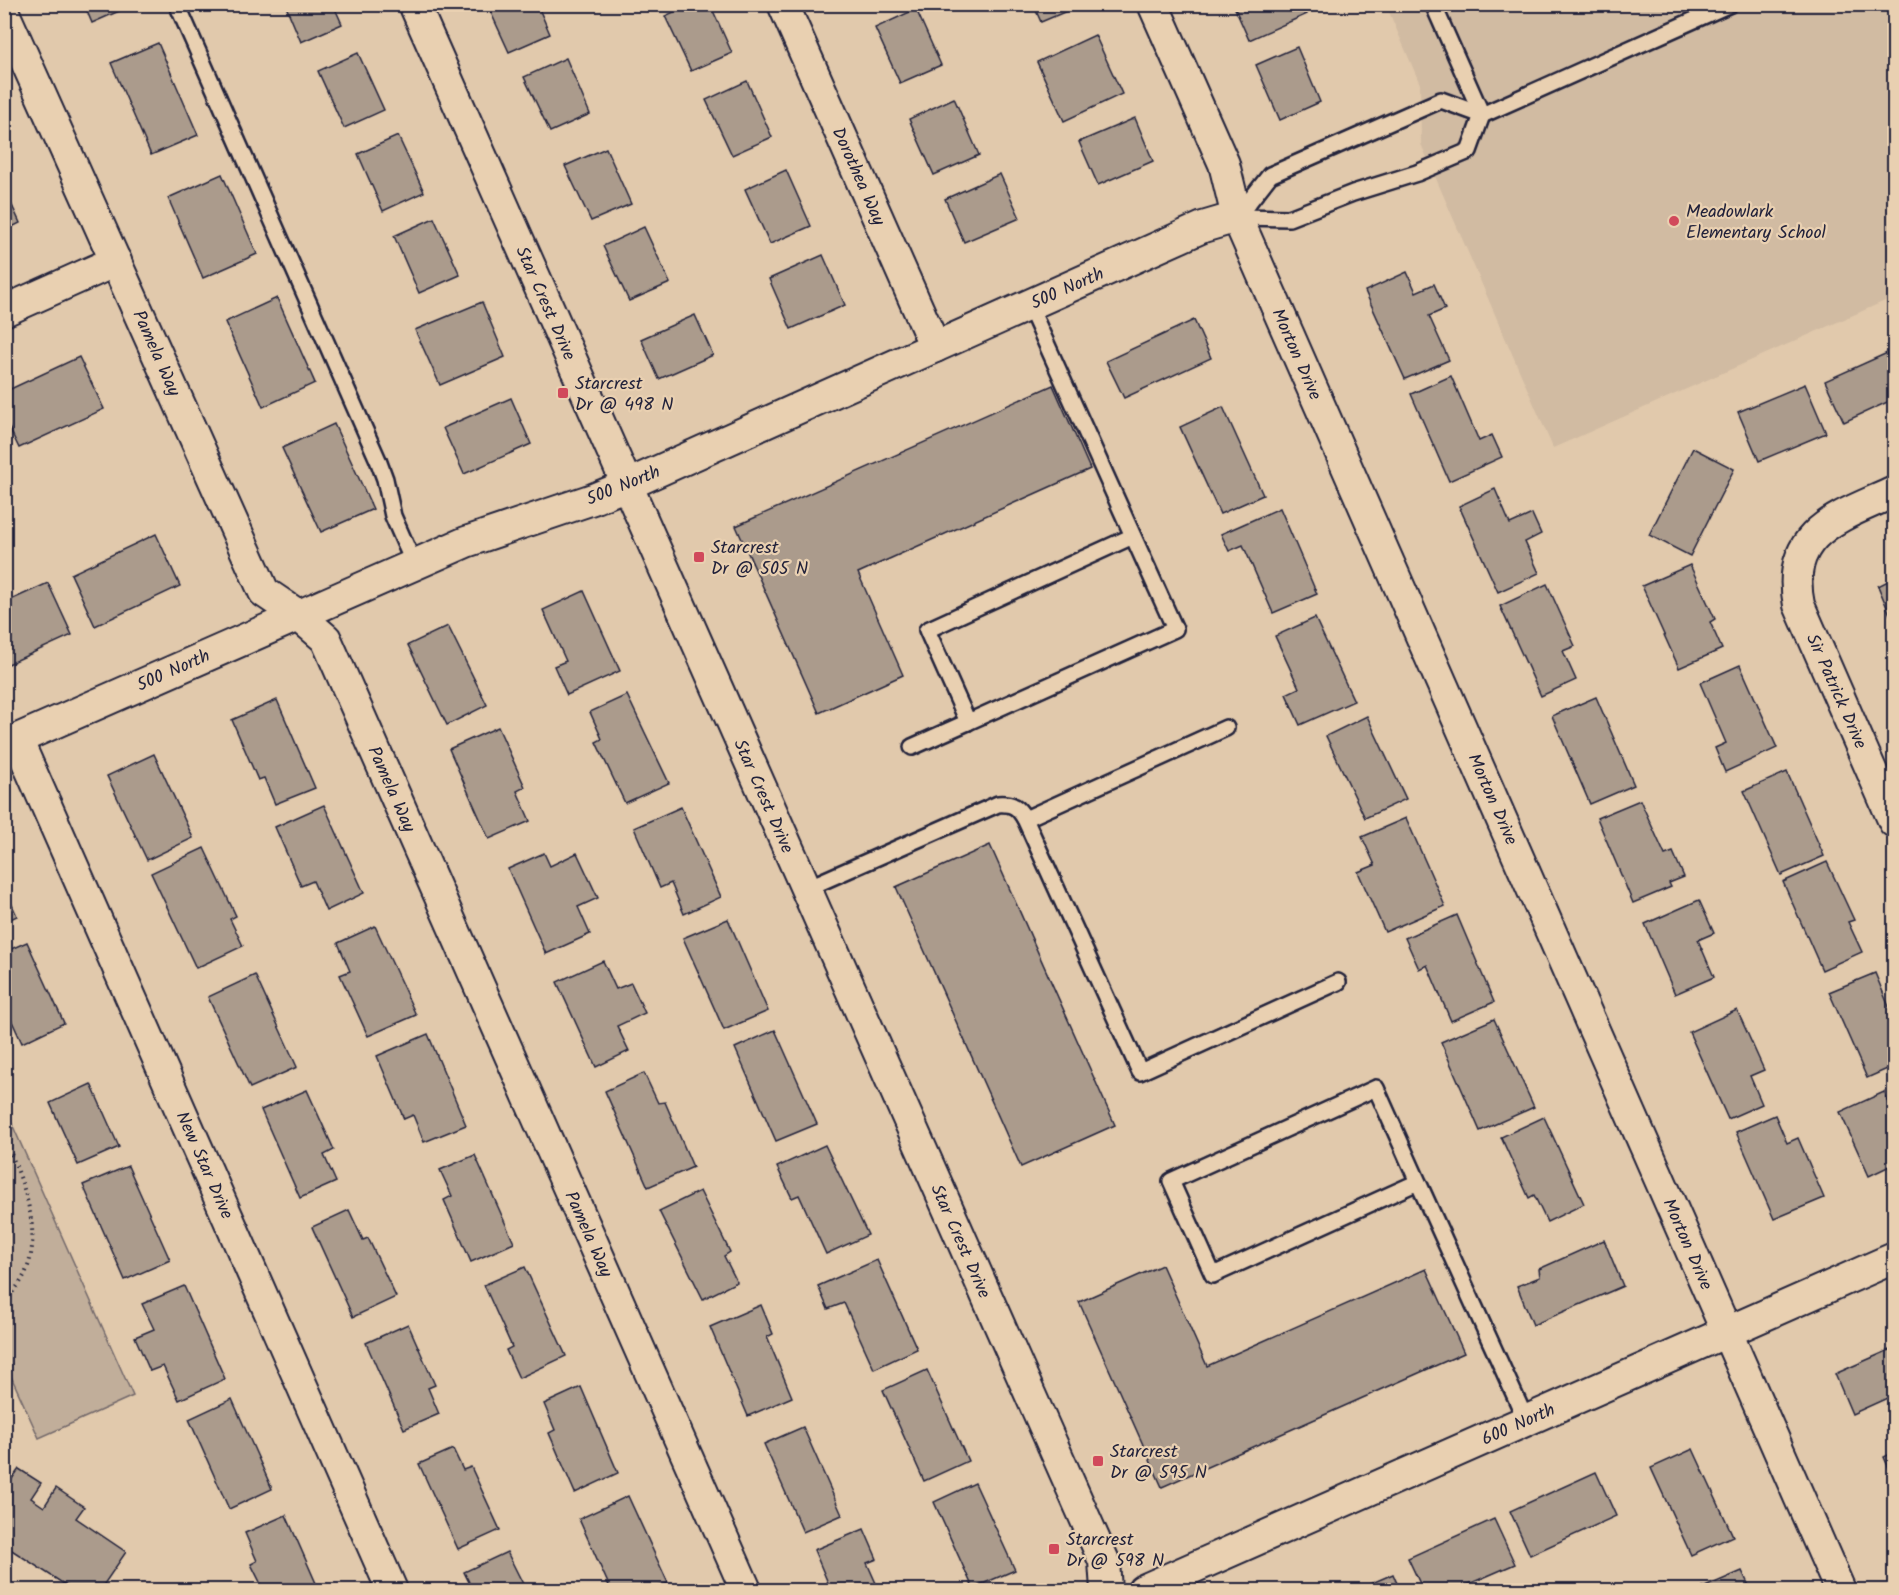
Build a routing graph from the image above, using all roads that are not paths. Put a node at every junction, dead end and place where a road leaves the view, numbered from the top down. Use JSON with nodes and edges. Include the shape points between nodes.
{"nodes":[{"id":1,"x":177,"y":4,"type":"edge"},
{"id":2,"x":414,"y":4,"type":"edge"},
{"id":3,"x":783,"y":4,"type":"edge"},
{"id":4,"x":1154,"y":4,"type":"edge"},
{"id":5,"x":1433,"y":4,"type":"edge"},
{"id":6,"x":1730,"y":4,"type":"edge"},
{"id":7,"x":4,"y":14,"type":"edge"},
{"id":8,"x":1482,"y":115,"type":"junction"},
{"id":9,"x":1237,"y":217,"type":"junction"},
{"id":10,"x":116,"y":261,"type":"junction"},
{"id":11,"x":1029,"y":305,"type":"junction"},
{"id":12,"x":4,"y":311,"type":"edge"},
{"id":13,"x":935,"y":347,"type":"junction"},
{"id":14,"x":627,"y":485,"type":"junction"},
{"id":15,"x":1894,"y":492,"type":"edge"},
{"id":16,"x":1133,"y":536,"type":"junction"},
{"id":17,"x":414,"y":564,"type":"junction"},
{"id":18,"x":298,"y":615,"type":"junction"},
{"id":19,"x":968,"y":722,"type":"junction"},
{"id":20,"x":1226,"y":728,"type":"dead end"},
{"id":21,"x":11,"y":742,"type":"edge"},
{"id":22,"x":912,"y":747,"type":"dead end"},
{"id":23,"x":1025,"y":819,"type":"junction"},
{"id":24,"x":1894,"y":822,"type":"edge"},
{"id":25,"x":806,"y":889,"type":"junction"},
{"id":26,"x":1338,"y":982,"type":"dead end"},
{"id":27,"x":1418,"y":1182,"type":"junction"},
{"id":28,"x":1894,"y":1258,"type":"edge"},
{"id":29,"x":1726,"y":1332,"type":"junction"},
{"id":30,"x":1526,"y":1420,"type":"junction"},
{"id":31,"x":392,"y":1590,"type":"edge"},
{"id":32,"x":746,"y":1590,"type":"edge"},
{"id":33,"x":1106,"y":1590,"type":"edge"},
{"id":34,"x":1143,"y":1590,"type":"edge"},
{"id":35,"x":1840,"y":1590,"type":"edge"}],
"edges":[{"from":1,"to":17,"type":"lane","via":[[378,460],[393,516]]},
{"from":2,"to":14,"type":"street","name":"Star Crest Drive"},
{"from":3,"to":13,"type":"street","name":"Dorothea Way"},
{"from":4,"to":9,"type":"street","name":"Morton Drive","via":[[1224,164]]},
{"from":5,"to":8,"type":"lane"},
{"from":6,"to":8,"type":"lane"},
{"from":7,"to":10,"type":"street","name":"Pamela Way"},
{"from":8,"to":9,"type":"lane","via":[[1469,151],[1417,173],[1289,218]]},
{"from":8,"to":9,"type":"lane","via":[[1441,100],[1270,175]]},
{"from":9,"to":11,"type":"street","name":"500 North","via":[[1203,227]]},
{"from":9,"to":29,"type":"street","name":"Morton Drive"},
{"from":10,"to":12,"type":"street"},
{"from":10,"to":18,"type":"street","name":"Pamela Way","via":[[264,592]]},
{"from":11,"to":13,"type":"street","name":"500 North"},
{"from":11,"to":16,"type":"lane"},
{"from":13,"to":14,"type":"street","name":"500 North"},
{"from":14,"to":17,"type":"street","name":"500 North"},
{"from":14,"to":25,"type":"street","name":"Star Crest Drive"},
{"from":15,"to":24,"type":"street","name":"Sir Patrick Drive","via":[[1822,528],[1800,557],[1795,588],[1798,605]]},
{"from":16,"to":19,"type":"lane","via":[[927,630]]},
{"from":16,"to":19,"type":"lane","via":[[1174,629]]},
{"from":17,"to":18,"type":"street","name":"500 North"},
{"from":18,"to":21,"type":"street","name":"500 North"},
{"from":18,"to":32,"type":"street","name":"Pamela Way","via":[[326,639]]},
{"from":19,"to":22,"type":"lane"},
{"from":20,"to":23,"type":"lane"},
{"from":21,"to":31,"type":"street","name":"New Star Drive"},
{"from":23,"to":25,"type":"lane","via":[[1010,803],[999,804]]},
{"from":23,"to":26,"type":"lane","via":[[1140,1072]]},
{"from":25,"to":33,"type":"street","name":"Star Crest Drive","via":[[1104,1561]]},
{"from":27,"to":27,"type":"lane","via":[[1213,1275],[1171,1181],[1376,1088]]},
{"from":27,"to":30,"type":"lane"},
{"from":28,"to":29,"type":"street","name":"600 North"},
{"from":29,"to":30,"type":"street","name":"600 North"},
{"from":29,"to":35,"type":"street","name":"Morton Drive"},
{"from":30,"to":34,"type":"street","name":"600 North"}]}
